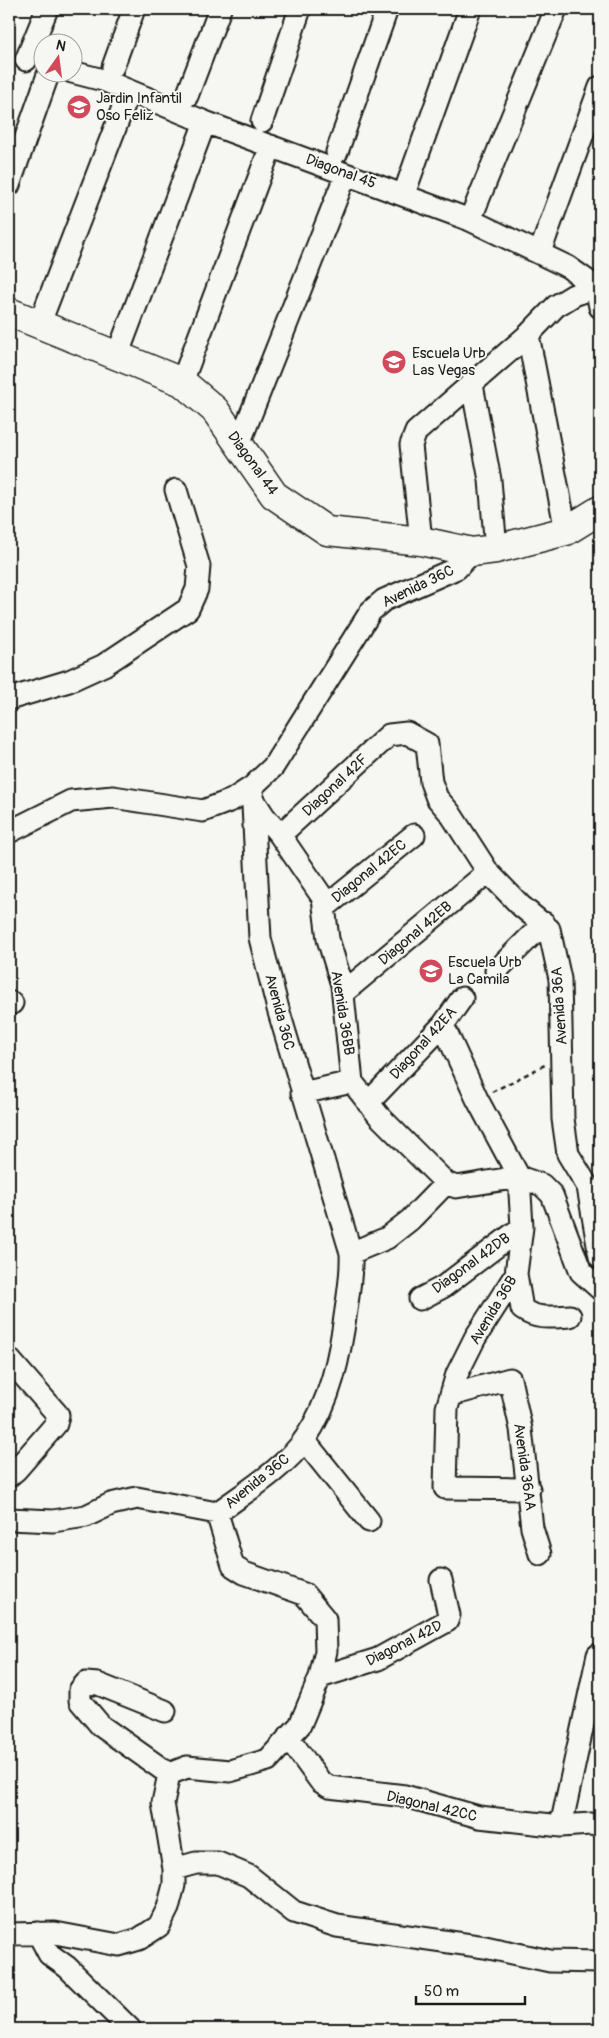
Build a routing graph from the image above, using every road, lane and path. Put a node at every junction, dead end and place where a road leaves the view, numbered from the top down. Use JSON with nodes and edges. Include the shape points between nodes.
{"nodes":[{"id":1,"x":47,"y":9,"type":"edge"},
{"id":2,"x":134,"y":9,"type":"edge"},
{"id":3,"x":220,"y":9,"type":"edge"},
{"id":4,"x":300,"y":9,"type":"edge"},
{"id":5,"x":387,"y":9,"type":"edge"},
{"id":6,"x":470,"y":9,"type":"edge"},
{"id":7,"x":556,"y":9,"type":"edge"},
{"id":8,"x":26,"y":60,"type":"edge"},
{"id":9,"x":113,"y":67,"type":"dead end"},
{"id":10,"x":82,"y":75,"type":"edge"},
{"id":11,"x":45,"y":82,"type":"edge"},
{"id":12,"x":600,"y":87,"type":"edge"},
{"id":13,"x":129,"y":92,"type":"junction"},
{"id":14,"x":187,"y":96,"type":"dead end"},
{"id":15,"x":262,"y":121,"type":"dead end"},
{"id":16,"x":205,"y":122,"type":"junction"},
{"id":17,"x":272,"y":146,"type":"junction"},
{"id":18,"x":337,"y":152,"type":"dead end"},
{"id":19,"x":346,"y":174,"type":"junction"},
{"id":20,"x":9,"y":185,"type":"edge"},
{"id":21,"x":404,"y":194,"type":"junction"},
{"id":22,"x":470,"y":220,"type":"junction"},
{"id":23,"x":540,"y":252,"type":"junction"},
{"id":24,"x":599,"y":293,"type":"edge"},
{"id":25,"x":9,"y":312,"type":"edge"},
{"id":26,"x":39,"y":325,"type":"junction"},
{"id":27,"x":528,"y":335,"type":"junction"},
{"id":28,"x":117,"y":356,"type":"junction"},
{"id":29,"x":182,"y":382,"type":"junction"},
{"id":30,"x":472,"y":385,"type":"junction"},
{"id":31,"x":239,"y":444,"type":"junction"},
{"id":32,"x":176,"y":490,"type":"dead end"},
{"id":33,"x":600,"y":510,"type":"edge"},
{"id":34,"x":566,"y":531,"type":"junction"},
{"id":35,"x":421,"y":542,"type":"junction"},
{"id":36,"x":484,"y":550,"type":"junction"},
{"id":37,"x":9,"y":699,"type":"edge"},
{"id":38,"x":252,"y":793,"type":"junction"},
{"id":39,"x":9,"y":832,"type":"edge"},
{"id":40,"x":280,"y":835,"type":"junction"},
{"id":41,"x":414,"y":835,"type":"dead end"},
{"id":42,"x":488,"y":872,"type":"junction"},
{"id":43,"x":324,"y":908,"type":"junction"},
{"id":44,"x":544,"y":923,"type":"junction"},
{"id":45,"x":496,"y":970,"type":"dead end"},
{"id":46,"x":343,"y":994,"type":"junction"},
{"id":47,"x":462,"y":998,"type":"dead end"},
{"id":48,"x":443,"y":1024,"type":"junction"},
{"id":49,"x":562,"y":1057,"type":"junction"},
{"id":50,"x":352,"y":1082,"type":"junction"},
{"id":51,"x":302,"y":1092,"type":"junction"},
{"id":52,"x":477,"y":1100,"type":"junction"},
{"id":53,"x":368,"y":1103,"type":"junction"},
{"id":54,"x":519,"y":1177,"type":"junction"},
{"id":55,"x":446,"y":1183,"type":"junction"},
{"id":56,"x":522,"y":1227,"type":"junction"},
{"id":57,"x":351,"y":1253,"type":"junction"},
{"id":58,"x":600,"y":1256,"type":"edge"},
{"id":59,"x":516,"y":1274,"type":"junction"},
{"id":60,"x":600,"y":1289,"type":"edge"},
{"id":61,"x":420,"y":1299,"type":"dead end"},
{"id":62,"x":570,"y":1316,"type":"dead end"},
{"id":63,"x":9,"y":1359,"type":"edge"},
{"id":64,"x":451,"y":1395,"type":"junction"},
{"id":65,"x":304,"y":1440,"type":"junction"},
{"id":66,"x":11,"y":1469,"type":"edge"},
{"id":67,"x":528,"y":1489,"type":"junction"},
{"id":68,"x":218,"y":1513,"type":"junction"},
{"id":69,"x":9,"y":1519,"type":"edge"},
{"id":70,"x":369,"y":1521,"type":"dead end"},
{"id":71,"x":540,"y":1554,"type":"dead end"},
{"id":72,"x":441,"y":1580,"type":"dead end"},
{"id":73,"x":598,"y":1655,"type":"dead end"},
{"id":74,"x":320,"y":1677,"type":"junction"},
{"id":75,"x":165,"y":1711,"type":"dead end"},
{"id":76,"x":288,"y":1737,"type":"junction"},
{"id":77,"x":169,"y":1774,"type":"junction"},
{"id":78,"x":561,"y":1826,"type":"junction"},
{"id":79,"x":600,"y":1826,"type":"edge"},
{"id":80,"x":174,"y":1869,"type":"junction"},
{"id":81,"x":38,"y":1933,"type":"junction"},
{"id":82,"x":9,"y":1934,"type":"edge"},
{"id":83,"x":600,"y":1962,"type":"edge"},
{"id":84,"x":130,"y":2029,"type":"edge"}],
"edges":[{"from":1,"to":8,"type":"street"},
{"from":2,"to":9,"type":"street"},
{"from":3,"to":14,"type":"street"},
{"from":4,"to":15,"type":"street"},
{"from":5,"to":18,"type":"street"},
{"from":6,"to":21,"type":"street"},
{"from":7,"to":22,"type":"street"},
{"from":10,"to":13,"type":"street","name":"Diagonal 45"},
{"from":11,"to":20,"type":"street"},
{"from":12,"to":23,"type":"street"},
{"from":13,"to":16,"type":"street","name":"Diagonal 45"},
{"from":13,"to":26,"type":"street"},
{"from":16,"to":17,"type":"street","name":"Diagonal 45"},
{"from":16,"to":28,"type":"street"},
{"from":17,"to":19,"type":"street","name":"Diagonal 45"},
{"from":17,"to":29,"type":"street"},
{"from":19,"to":21,"type":"street","name":"Diagonal 45"},
{"from":19,"to":31,"type":"street"},
{"from":21,"to":22,"type":"street","name":"Diagonal 45"},
{"from":22,"to":23,"type":"street","name":"Diagonal 45"},
{"from":23,"to":24,"type":"street","name":"Diagonal 45","via":[[568,267]]},
{"from":24,"to":27,"type":"street","via":[[564,300]]},
{"from":25,"to":26,"type":"main road","name":"Diagonal 44"},
{"from":26,"to":28,"type":"main road","name":"Diagonal 44"},
{"from":27,"to":30,"type":"street"},
{"from":27,"to":34,"type":"street"},
{"from":28,"to":29,"type":"main road","name":"Diagonal 44"},
{"from":29,"to":31,"type":"main road","name":"Diagonal 44","via":[[215,410]]},
{"from":30,"to":35,"type":"street","via":[[416,432],[411,446]]},
{"from":30,"to":36,"type":"street","via":[[490,480]]},
{"from":31,"to":35,"type":"main road","name":"Diagonal 44","via":[[274,495],[327,531]]},
{"from":32,"to":37,"type":"street","via":[[199,566],[197,589],[188,609],[104,665],[69,681]]},
{"from":33,"to":34,"type":"main road","name":"Diagonal 44"},
{"from":34,"to":36,"type":"main road","name":"Diagonal 44"},
{"from":35,"to":36,"type":"main road","name":"Diagonal 44"},
{"from":36,"to":38,"type":"street","name":"Avenida 36C","via":[[457,568],[384,600],[371,611],[273,767]]},
{"from":38,"to":39,"type":"street","via":[[203,810],[113,798],[71,801]]},
{"from":38,"to":40,"type":"street","name":"Avenida 36BB","via":[[264,816]]},
{"from":38,"to":51,"type":"street","name":"Avenida 36C","via":[[260,938]]},
{"from":40,"to":42,"type":"street","name":"Diagonal 42F","via":[[389,735],[408,733],[428,744],[431,782],[437,798]]},
{"from":40,"to":43,"type":"street","name":"Avenida 36BB","via":[[323,898]]},
{"from":41,"to":43,"type":"street","name":"Diagonal 42EC"},
{"from":42,"to":44,"type":"street","via":[[521,906]]},
{"from":42,"to":46,"type":"street","name":"Diagonal 42EB"},
{"from":43,"to":46,"type":"street","name":"Avenida 36BB","via":[[328,939]]},
{"from":44,"to":45,"type":"street"},
{"from":44,"to":49,"type":"street","name":"Avenida 36A","via":[[549,929],[560,979]]},
{"from":46,"to":50,"type":"street","name":"Avenida 36BB"},
{"from":47,"to":48,"type":"street","name":"Diagonal 42EA"},
{"from":48,"to":52,"type":"street","name":"Avenida 36B"},
{"from":48,"to":53,"type":"street","name":"Diagonal 42EA"},
{"from":49,"to":52,"type":"path"},
{"from":49,"to":58,"type":"street","name":"Avenida 36A","via":[[563,1119],[568,1154],[588,1187]]},
{"from":50,"to":51,"type":"street"},
{"from":50,"to":53,"type":"street"},
{"from":51,"to":57,"type":"street","name":"Avenida 36C"},
{"from":52,"to":54,"type":"street","name":"Avenida 36B"},
{"from":53,"to":55,"type":"street"},
{"from":54,"to":55,"type":"street","via":[[456,1187]]},
{"from":54,"to":56,"type":"street","name":"Avenida 36B"},
{"from":54,"to":60,"type":"street","via":[[542,1185],[552,1195],[581,1272]]},
{"from":55,"to":57,"type":"street","via":[[388,1238]]},
{"from":56,"to":59,"type":"street","name":"Avenida 36B"},
{"from":56,"to":61,"type":"street","name":"Diagonal 42DB","via":[[443,1287]]},
{"from":57,"to":65,"type":"street","name":"Avenida 36C","via":[[352,1268],[340,1354],[328,1394]]},
{"from":59,"to":62,"type":"street","via":[[522,1309],[541,1318]]},
{"from":59,"to":64,"type":"street","name":"Avenida 36B","via":[[475,1338]]},
{"from":63,"to":66,"type":"street","via":[[58,1415],[56,1424]]},
{"from":64,"to":67,"type":"street","name":"Avenida 36AA","via":[[510,1379],[521,1430]]},
{"from":64,"to":67,"type":"street","name":"Avenida 36B","via":[[447,1408],[445,1488]]},
{"from":65,"to":68,"type":"street","name":"Avenida 36C","via":[[275,1470]]},
{"from":65,"to":70,"type":"street"},
{"from":67,"to":71,"type":"street","name":"Avenida 36AA","via":[[532,1528]]},
{"from":68,"to":69,"type":"street","via":[[137,1498],[111,1504],[86,1516],[53,1521]]},
{"from":68,"to":74,"type":"street","via":[[233,1566],[304,1594],[325,1619],[326,1651]]},
{"from":72,"to":74,"type":"street","name":"Diagonal 42D","via":[[449,1615],[447,1621],[378,1660]]},
{"from":73,"to":78,"type":"street"},
{"from":74,"to":76,"type":"street","via":[[300,1725]]},
{"from":75,"to":77,"type":"street","via":[[98,1684],[86,1683],[80,1690],[80,1701],[101,1726]]},
{"from":76,"to":77,"type":"street","via":[[268,1760],[230,1771],[187,1767]]},
{"from":76,"to":78,"type":"street","name":"Diagonal 42CC","via":[[320,1781],[329,1787],[405,1796],[479,1817]]},
{"from":77,"to":80,"type":"street","via":[[163,1803]]},
{"from":78,"to":79,"type":"street","name":"Diagonal 42CC"},
{"from":80,"to":81,"type":"street","via":[[168,1908],[159,1926],[139,1938],[119,1945]]},
{"from":80,"to":83,"type":"street","via":[[196,1863],[218,1863],[249,1876],[294,1912],[337,1926],[485,1947],[550,1961]]},
{"from":81,"to":82,"type":"street"},
{"from":81,"to":84,"type":"street","via":[[49,1954],[67,1967]]}]}
